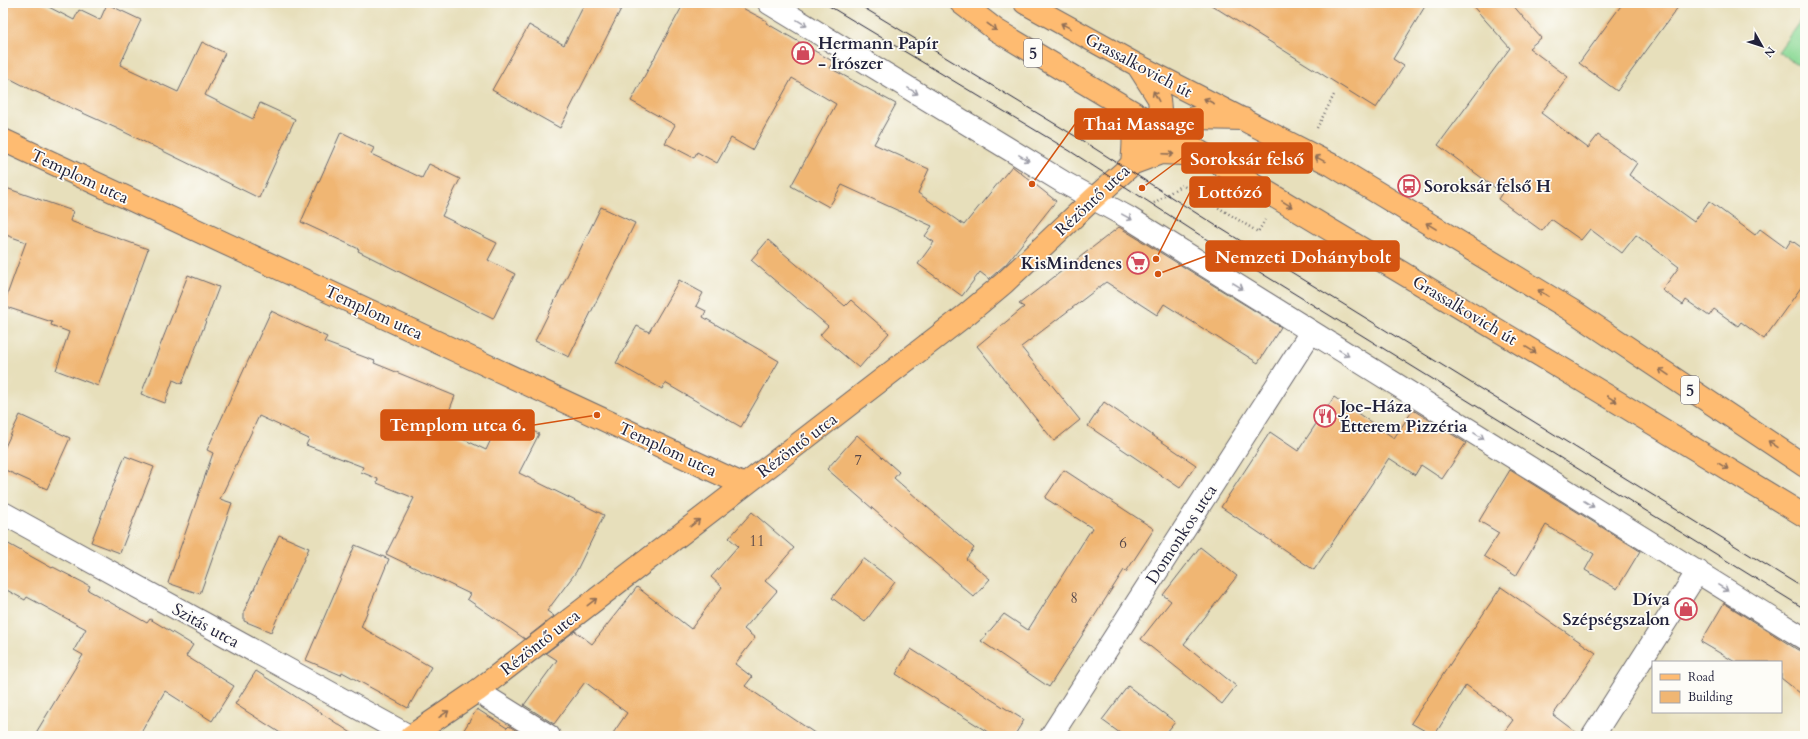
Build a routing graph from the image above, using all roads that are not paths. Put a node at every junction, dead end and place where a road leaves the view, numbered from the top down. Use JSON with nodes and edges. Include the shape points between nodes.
{"nodes":[{"id":1,"x":769,"y":3,"type":"edge"},
{"id":2,"x":961,"y":3,"type":"edge"},
{"id":3,"x":1025,"y":3,"type":"edge"},
{"id":4,"x":1137,"y":65,"type":"junction"},
{"id":5,"x":1108,"y":98,"type":"junction"},
{"id":6,"x":1244,"y":119,"type":"junction"},
{"id":7,"x":1162,"y":130,"type":"junction"},
{"id":8,"x":3,"y":140,"type":"edge"},
{"id":9,"x":1205,"y":156,"type":"junction"},
{"id":10,"x":1132,"y":163,"type":"junction"},
{"id":11,"x":1093,"y":199,"type":"junction"},
{"id":12,"x":1311,"y":332,"type":"junction"},
{"id":13,"x":1805,"y":466,"type":"edge"},
{"id":14,"x":744,"y":485,"type":"junction"},
{"id":15,"x":3,"y":513,"type":"edge"},
{"id":16,"x":1805,"y":516,"type":"edge"},
{"id":17,"x":1698,"y":571,"type":"junction"},
{"id":18,"x":1805,"y":639,"type":"edge"},
{"id":19,"x":477,"y":691,"type":"junction"},
{"id":20,"x":410,"y":736,"type":"edge"},
{"id":21,"x":549,"y":736,"type":"edge"},
{"id":22,"x":1051,"y":736,"type":"edge"},
{"id":23,"x":1593,"y":736,"type":"edge"}],
"edges":[{"from":1,"to":11,"type":"street","one_way":true},
{"from":2,"to":5,"type":"main road","name":"Grassalkovich út","number":"5","one_way":true,"via":[[996,30]]},
{"from":4,"to":3,"type":"main road","name":"Grassalkovich út","number":"5","one_way":true},
{"from":6,"to":4,"type":"main road","name":"Grassalkovich út","number":"5","one_way":true},
{"from":7,"to":4,"type":"main road","one_way":true,"via":[[1159,99]]},
{"from":5,"to":7,"type":"main road","name":"Grassalkovich út","number":"5"},
{"from":5,"to":10,"type":"main road","via":[[1129,121],[1135,138]]},
{"from":6,"to":7,"type":"main road","via":[[1193,118]]},
{"from":13,"to":6,"type":"main road","name":"Grassalkovich út","number":"5","one_way":true,"via":[[1576,313],[1332,166]]},
{"from":7,"to":9,"type":"main road","name":"Grassalkovich út","number":"5"},
{"from":7,"to":10,"type":"main road","name":"Rézöntő utca"},
{"from":8,"to":14,"type":"main road","name":"Templom utca"},
{"from":10,"to":9,"type":"main road","one_way":true,"via":[[1161,154]]},
{"from":9,"to":16,"type":"main road","name":"Grassalkovich út","number":"5","one_way":true},
{"from":10,"to":11,"type":"main road","name":"Rézöntő utca"},
{"from":11,"to":12,"type":"street","one_way":true,"via":[[1130,218]]},
{"from":11,"to":14,"type":"main road","name":"Rézöntő utca","via":[[968,314]]},
{"from":12,"to":17,"type":"street","one_way":true},
{"from":12,"to":22,"type":"street","name":"Domonkos utca"},
{"from":19,"to":14,"type":"main road","name":"Rézöntő utca","one_way":true},
{"from":15,"to":20,"type":"street","name":"Szitás utca"},
{"from":17,"to":18,"type":"street","one_way":true},
{"from":17,"to":23,"type":"street"},
{"from":20,"to":19,"type":"main road","name":"Rézöntő utca","one_way":true},
{"from":19,"to":21,"type":"street"}]}
